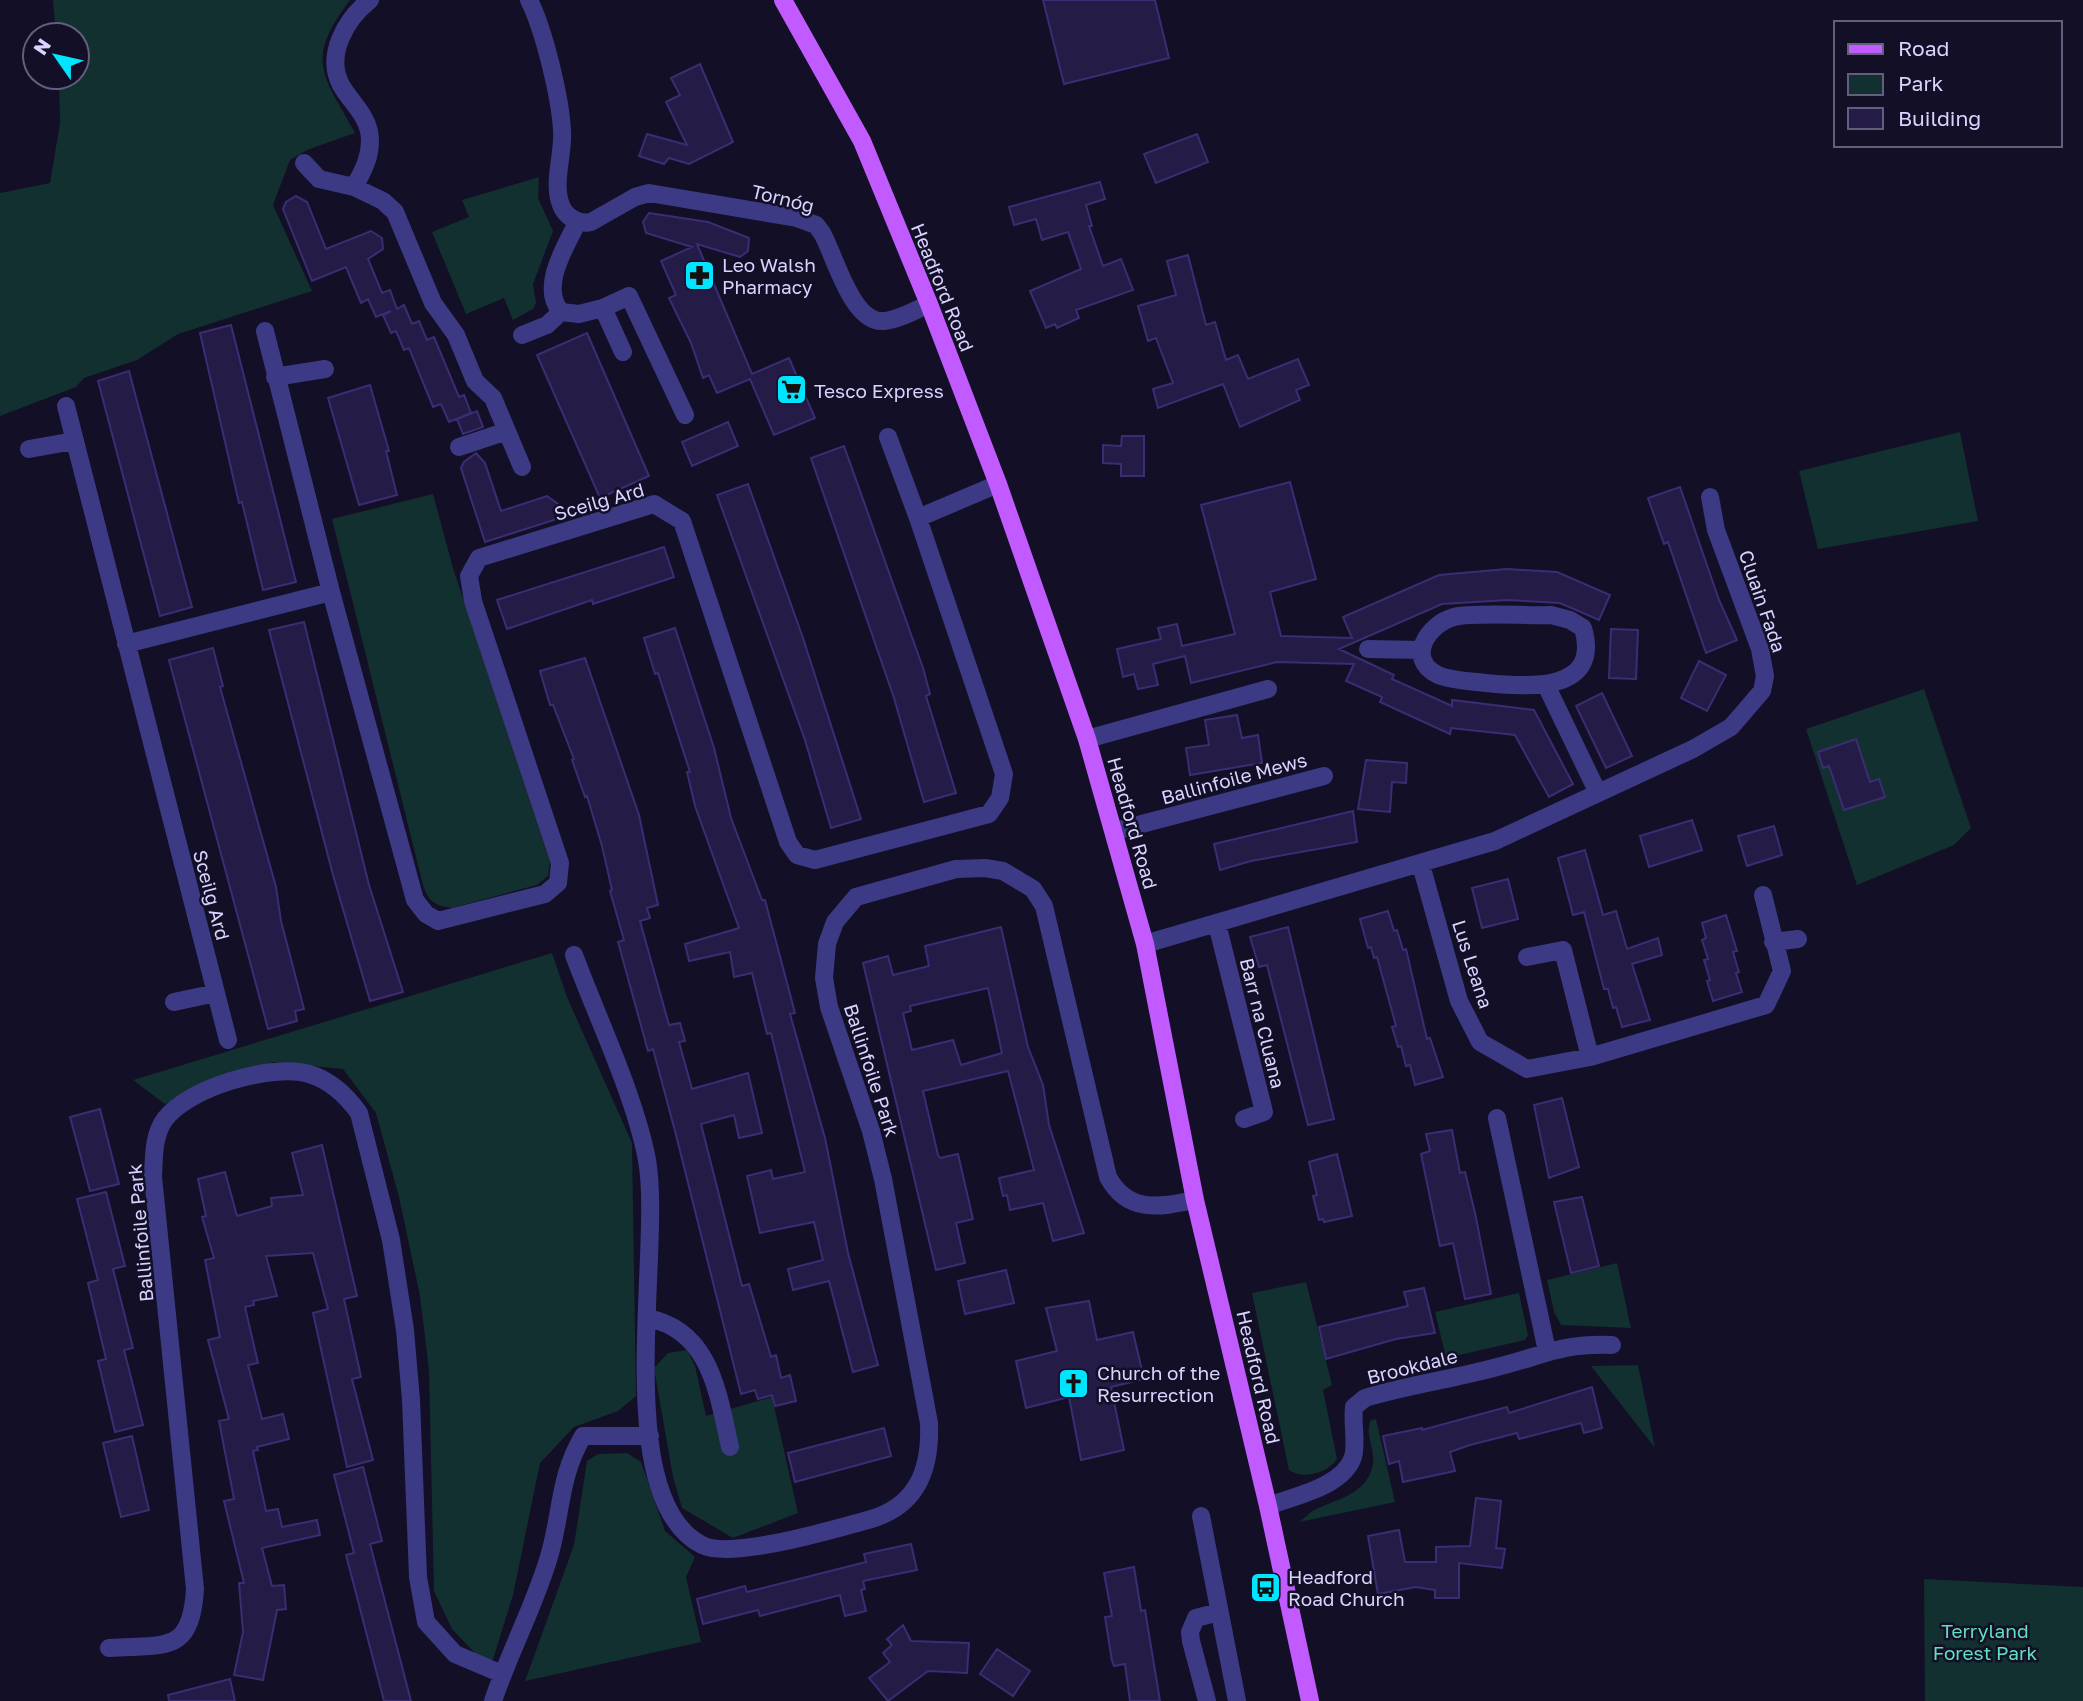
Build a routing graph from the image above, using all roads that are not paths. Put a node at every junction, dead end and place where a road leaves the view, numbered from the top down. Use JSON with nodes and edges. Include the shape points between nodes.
{"nodes":[{"id":1,"x":370,"y":0,"type":"edge"},
{"id":2,"x":529,"y":0,"type":"edge"},
{"id":3,"x":783,"y":0,"type":"edge"},
{"id":4,"x":304,"y":163,"type":"dead end"},
{"id":5,"x":354,"y":187,"type":"junction"},
{"id":6,"x":578,"y":222,"type":"junction"},
{"id":7,"x":929,"y":304,"type":"junction"},
{"id":8,"x":603,"y":308,"type":"junction"},
{"id":9,"x":561,"y":312,"type":"junction"},
{"id":10,"x":265,"y":331,"type":"dead end"},
{"id":11,"x":522,"y":335,"type":"dead end"},
{"id":12,"x":623,"y":352,"type":"dead end"},
{"id":13,"x":325,"y":369,"type":"dead end"},
{"id":14,"x":275,"y":377,"type":"junction"},
{"id":15,"x":66,"y":406,"type":"dead end"},
{"id":16,"x":685,"y":415,"type":"dead end"},
{"id":17,"x":507,"y":431,"type":"junction"},
{"id":18,"x":888,"y":437,"type":"dead end"},
{"id":19,"x":74,"y":441,"type":"junction"},
{"id":20,"x":459,"y":447,"type":"dead end"},
{"id":21,"x":29,"y":449,"type":"dead end"},
{"id":22,"x":522,"y":467,"type":"dead end"},
{"id":23,"x":998,"y":484,"type":"junction"},
{"id":24,"x":1710,"y":497,"type":"dead end"},
{"id":25,"x":918,"y":518,"type":"junction"},
{"id":26,"x":331,"y":592,"type":"junction"},
{"id":27,"x":126,"y":644,"type":"junction"},
{"id":28,"x":1368,"y":649,"type":"dead end"},
{"id":29,"x":1422,"y":650,"type":"junction"},
{"id":30,"x":1546,"y":685,"type":"junction"},
{"id":31,"x":1268,"y":689,"type":"dead end"},
{"id":32,"x":1087,"y":739,"type":"junction"},
{"id":33,"x":1324,"y":776,"type":"dead end"},
{"id":34,"x":1598,"y":793,"type":"junction"},
{"id":35,"x":1115,"y":831,"type":"junction"},
{"id":36,"x":1421,"y":865,"type":"junction"},
{"id":37,"x":1763,"y":895,"type":"dead end"},
{"id":38,"x":1217,"y":924,"type":"junction"},
{"id":39,"x":1798,"y":939,"type":"dead end"},
{"id":40,"x":1773,"y":942,"type":"junction"},
{"id":41,"x":1145,"y":944,"type":"junction"},
{"id":42,"x":574,"y":955,"type":"dead end"},
{"id":43,"x":1527,"y":957,"type":"dead end"},
{"id":44,"x":216,"y":993,"type":"junction"},
{"id":45,"x":174,"y":1002,"type":"dead end"},
{"id":46,"x":228,"y":1040,"type":"dead end"},
{"id":47,"x":1590,"y":1057,"type":"junction"},
{"id":48,"x":1497,"y":1118,"type":"dead end"},
{"id":49,"x":1244,"y":1119,"type":"dead end"},
{"id":50,"x":1195,"y":1200,"type":"junction"},
{"id":51,"x":647,"y":1318,"type":"junction"},
{"id":52,"x":1612,"y":1345,"type":"dead end"},
{"id":53,"x":1547,"y":1351,"type":"junction"},
{"id":54,"x":650,"y":1436,"type":"junction"},
{"id":55,"x":730,"y":1447,"type":"dead end"},
{"id":56,"x":1268,"y":1506,"type":"junction"},
{"id":57,"x":1201,"y":1516,"type":"dead end"},
{"id":58,"x":1219,"y":1612,"type":"junction"},
{"id":59,"x":109,"y":1648,"type":"dead end"},
{"id":60,"x":502,"y":1674,"type":"junction"},
{"id":61,"x":493,"y":1701,"type":"edge"},
{"id":62,"x":1207,"y":1701,"type":"edge"},
{"id":63,"x":1237,"y":1701,"type":"edge"},
{"id":64,"x":1310,"y":1701,"type":"edge"}],
"edges":[{"from":1,"to":5,"type":"street","via":[[348,24],[336,49],[341,85],[369,131],[369,156]]},
{"from":2,"to":6,"type":"street","via":[[560,109],[558,193],[564,211]]},
{"from":3,"to":7,"type":"main road","name":"Headford Road","via":[[862,141]]},
{"from":4,"to":5,"type":"street","via":[[319,179]]},
{"from":5,"to":17,"type":"street","via":[[395,212],[433,303],[456,335],[475,381],[493,398]]},
{"from":6,"to":7,"type":"street","name":"Tornóg","via":[[590,222],[649,193],[797,218],[816,225],[822,233],[850,295],[872,321],[886,321]]},
{"from":6,"to":9,"type":"street","via":[[554,280],[553,298]]},
{"from":7,"to":23,"type":"main road","name":"Headford Road"},
{"from":8,"to":9,"type":"street","via":[[579,314]]},
{"from":8,"to":12,"type":"street"},
{"from":8,"to":16,"type":"street","via":[[629,296]]},
{"from":9,"to":11,"type":"street"},
{"from":10,"to":14,"type":"street","name":"Sceilg Ard"},
{"from":13,"to":14,"type":"street"},
{"from":14,"to":26,"type":"street","name":"Sceilg Ard"},
{"from":15,"to":19,"type":"street","name":"Sceilg Ard"},
{"from":17,"to":20,"type":"street"},
{"from":17,"to":22,"type":"street"},
{"from":18,"to":25,"type":"street","name":"Sceilg Ard"},
{"from":19,"to":21,"type":"street"},
{"from":19,"to":27,"type":"street","name":"Sceilg Ard"},
{"from":23,"to":25,"type":"street"},
{"from":23,"to":32,"type":"main road","name":"Headford Road"},
{"from":24,"to":34,"type":"street","name":"Cluain Fada","via":[[1716,530],[1760,649],[1765,676],[1762,691],[1731,727]]},
{"from":25,"to":26,"type":"street","name":"Sceilg Ard","via":[[1004,774],[1000,798],[989,814],[815,860],[797,855],[788,842],[682,521],[654,504],[479,558],[469,576],[473,601],[560,863],[558,883],[545,894],[438,921],[415,900]]},
{"from":26,"to":27,"type":"street"},
{"from":27,"to":44,"type":"street","name":"Sceilg Ard"},
{"from":28,"to":29,"type":"street"},
{"from":29,"to":30,"type":"street","via":[[1437,674],[1519,687]]},
{"from":29,"to":30,"type":"street","via":[[1431,629],[1457,616],[1550,615],[1570,620],[1583,628],[1587,649],[1583,664]]},
{"from":30,"to":34,"type":"street"},
{"from":31,"to":32,"type":"street"},
{"from":32,"to":35,"type":"main road","name":"Headford Road"},
{"from":33,"to":35,"type":"street","name":"Ballinfoile Mews"},
{"from":34,"to":36,"type":"street","name":"Cluain Fada","via":[[1495,841]]},
{"from":35,"to":41,"type":"main road","name":"Headford Road"},
{"from":36,"to":38,"type":"street"},
{"from":36,"to":47,"type":"street","name":"Lus Leana","via":[[1459,1001],[1480,1042],[1527,1069]]},
{"from":37,"to":40,"type":"street","name":"Lus Leana"},
{"from":38,"to":41,"type":"street"},
{"from":38,"to":49,"type":"street","name":"Barr na Cluana","via":[[1264,1112]]},
{"from":39,"to":40,"type":"street"},
{"from":40,"to":47,"type":"street","name":"Lus Leana","via":[[1782,971],[1766,1005]]},
{"from":41,"to":50,"type":"main road","name":"Headford Road"},
{"from":42,"to":51,"type":"street","name":"Ballinfoile Park","via":[[646,1159],[650,1205]]},
{"from":43,"to":47,"type":"street","via":[[1563,950]]},
{"from":44,"to":45,"type":"street"},
{"from":44,"to":46,"type":"street","name":"Sceilg Ard"},
{"from":48,"to":53,"type":"street"},
{"from":50,"to":54,"type":"street","name":"Ballinfoile Park","via":[[1140,1207],[1119,1194],[1108,1177],[1044,906],[1033,889],[1003,871],[971,868],[856,897],[835,922],[823,961],[824,978],[883,1179],[929,1423],[925,1470],[902,1506],[877,1518],[720,1550],[704,1546],[672,1518]]},
{"from":50,"to":56,"type":"main road","name":"Headford Road"},
{"from":51,"to":54,"type":"street","name":"Ballinfoile Park","via":[[644,1353]]},
{"from":51,"to":55,"type":"street","via":[[681,1332],[705,1358]]},
{"from":52,"to":53,"type":"street","name":"Brookdale","via":[[1578,1343]]},
{"from":53,"to":56,"type":"street","name":"Brookdale","via":[[1365,1398],[1354,1407],[1353,1457],[1345,1471],[1336,1479]]},
{"from":54,"to":60,"type":"street","via":[[583,1436],[568,1461],[550,1556],[534,1604]]},
{"from":56,"to":64,"type":"main road","name":"Headford Road"},
{"from":57,"to":58,"type":"street"},
{"from":58,"to":62,"type":"street","via":[[1196,1618],[1190,1632]]},
{"from":58,"to":63,"type":"street"},
{"from":59,"to":60,"type":"street","name":"Ballinfoile Park","via":[[166,1644],[183,1636],[193,1619],[195,1589],[153,1177],[154,1147],[163,1121],[201,1091],[287,1070],[331,1084],[359,1113],[391,1240],[405,1330],[418,1577],[426,1622],[455,1654]]},
{"from":60,"to":61,"type":"street"}]}
